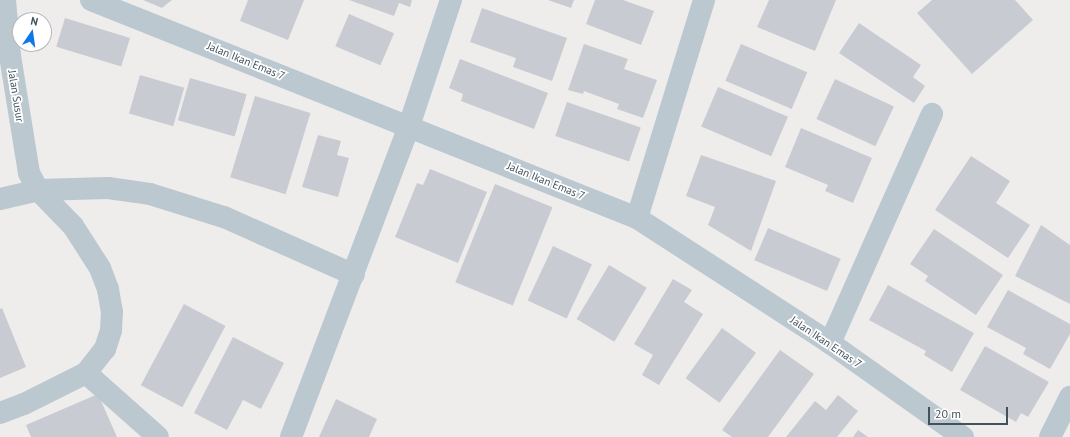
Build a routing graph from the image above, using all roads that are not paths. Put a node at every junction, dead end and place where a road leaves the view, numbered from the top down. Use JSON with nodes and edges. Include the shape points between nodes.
{"nodes":[{"id":1,"x":5,"y":0,"type":"edge"},
{"id":2,"x":91,"y":0,"type":"edge"},
{"id":3,"x":451,"y":0,"type":"edge"},
{"id":4,"x":704,"y":0,"type":"edge"},
{"id":5,"x":932,"y":114,"type":"dead end"},
{"id":6,"x":409,"y":126,"type":"junction"},
{"id":7,"x":38,"y":190,"type":"junction"},
{"id":8,"x":0,"y":199,"type":"edge"},
{"id":9,"x":637,"y":218,"type":"junction"},
{"id":10,"x":354,"y":275,"type":"junction"},
{"id":11,"x":830,"y":343,"type":"junction"},
{"id":12,"x":86,"y":373,"type":"junction"},
{"id":13,"x":1070,"y":396,"type":"edge"},
{"id":14,"x":0,"y":413,"type":"edge"},
{"id":15,"x":158,"y":437,"type":"edge"},
{"id":16,"x":291,"y":437,"type":"edge"},
{"id":17,"x":963,"y":437,"type":"edge"},
{"id":18,"x":1050,"y":437,"type":"edge"}],
"edges":[{"from":1,"to":7,"type":"street","name":"Jalan Susur","via":[[22,140],[29,173]]},
{"from":2,"to":6,"type":"street","name":"Jalan Ikan Emas 7"},
{"from":3,"to":6,"type":"street"},
{"from":4,"to":9,"type":"street"},
{"from":5,"to":11,"type":"street"},
{"from":6,"to":9,"type":"street","name":"Jalan Ikan Emas 7"},
{"from":6,"to":10,"type":"street"},
{"from":7,"to":8,"type":"street"},
{"from":7,"to":10,"type":"street","via":[[108,188],[150,194],[224,217]]},
{"from":7,"to":12,"type":"street","name":"Jalan Susur","via":[[73,226],[100,268],[108,289],[112,312],[111,330],[105,349]]},
{"from":9,"to":11,"type":"street","name":"Jalan Ikan Emas 7"},
{"from":10,"to":16,"type":"street"},
{"from":11,"to":17,"type":"street","name":"Jalan Ikan Emas 7"},
{"from":12,"to":14,"type":"street"},
{"from":12,"to":15,"type":"street"},
{"from":13,"to":18,"type":"street"}]}
